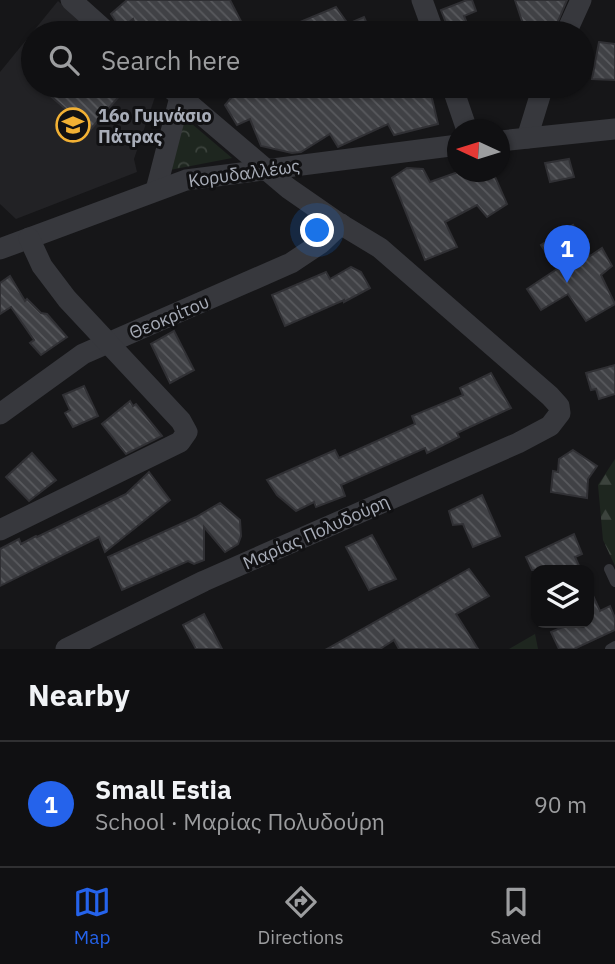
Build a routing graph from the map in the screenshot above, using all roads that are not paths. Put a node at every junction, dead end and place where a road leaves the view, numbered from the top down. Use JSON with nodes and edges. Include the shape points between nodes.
{"nodes":[{"id":1,"x":71,"y":0,"type":"edge"},
{"id":2,"x":422,"y":0,"type":"edge"},
{"id":3,"x":581,"y":0,"type":"edge"},
{"id":4,"x":95,"y":21,"type":"edge"},
{"id":5,"x":430,"y":21,"type":"edge"},
{"id":6,"x":571,"y":21,"type":"edge"},
{"id":7,"x":173,"y":98,"type":"edge"},
{"id":8,"x":181,"y":98,"type":"edge"},
{"id":9,"x":456,"y":98,"type":"edge"},
{"id":10,"x":539,"y":98,"type":"edge"},
{"id":11,"x":463,"y":119,"type":"edge"},
{"id":12,"x":615,"y":129,"type":"edge"},
{"id":13,"x":527,"y":138,"type":"junction"},
{"id":14,"x":510,"y":140,"type":"edge"},
{"id":15,"x":447,"y":146,"type":"edge"},
{"id":16,"x":265,"y":169,"type":"junction"},
{"id":17,"x":156,"y":190,"type":"junction"},
{"id":18,"x":341,"y":224,"type":"junction"},
{"id":19,"x":29,"y":238,"type":"junction"},
{"id":20,"x":0,"y":249,"type":"edge"},
{"id":21,"x":107,"y":343,"type":"junction"},
{"id":22,"x":0,"y":414,"type":"edge"},
{"id":23,"x":0,"y":530,"type":"edge"},
{"id":24,"x":608,"y":569,"type":"dead end"},
{"id":25,"x":615,"y":582,"type":"edge"},
{"id":26,"x":615,"y":646,"type":"edge"},
{"id":27,"x":66,"y":649,"type":"edge"},
{"id":28,"x":610,"y":649,"type":"edge"}],
"edges":[{"from":1,"to":4,"type":"street"},
{"from":2,"to":5,"type":"street"},
{"from":3,"to":6,"type":"street"},
{"from":7,"to":17,"type":"street"},
{"from":8,"to":16,"type":"street"},
{"from":9,"to":11,"type":"street"},
{"from":10,"to":13,"type":"street"},
{"from":12,"to":13,"type":"street"},
{"from":13,"to":14,"type":"street"},
{"from":15,"to":16,"type":"street","name":"Κορυδαλλέως"},
{"from":16,"to":17,"type":"street","name":"Κορυδαλλέως","via":[[204,176]]},
{"from":16,"to":18,"type":"street"},
{"from":17,"to":19,"type":"street","name":"Κορυδαλλέως"},
{"from":18,"to":21,"type":"street","name":"Θεοκρίτου","via":[[291,263]]},
{"from":18,"to":27,"type":"street","name":"Μαρίας Πολυδούρη","via":[[380,248],[550,396],[558,405],[558,418],[518,443],[204,581]]},
{"from":19,"to":20,"type":"street","name":"Κορυδαλλέως"},
{"from":19,"to":21,"type":"street","via":[[48,274]]},
{"from":21,"to":22,"type":"street","name":"Θεοκρίτου","via":[[78,357]]},
{"from":21,"to":23,"type":"street","via":[[181,421],[186,436]]},
{"from":24,"to":25,"type":"lane"},
{"from":26,"to":28,"type":"lane"}]}
